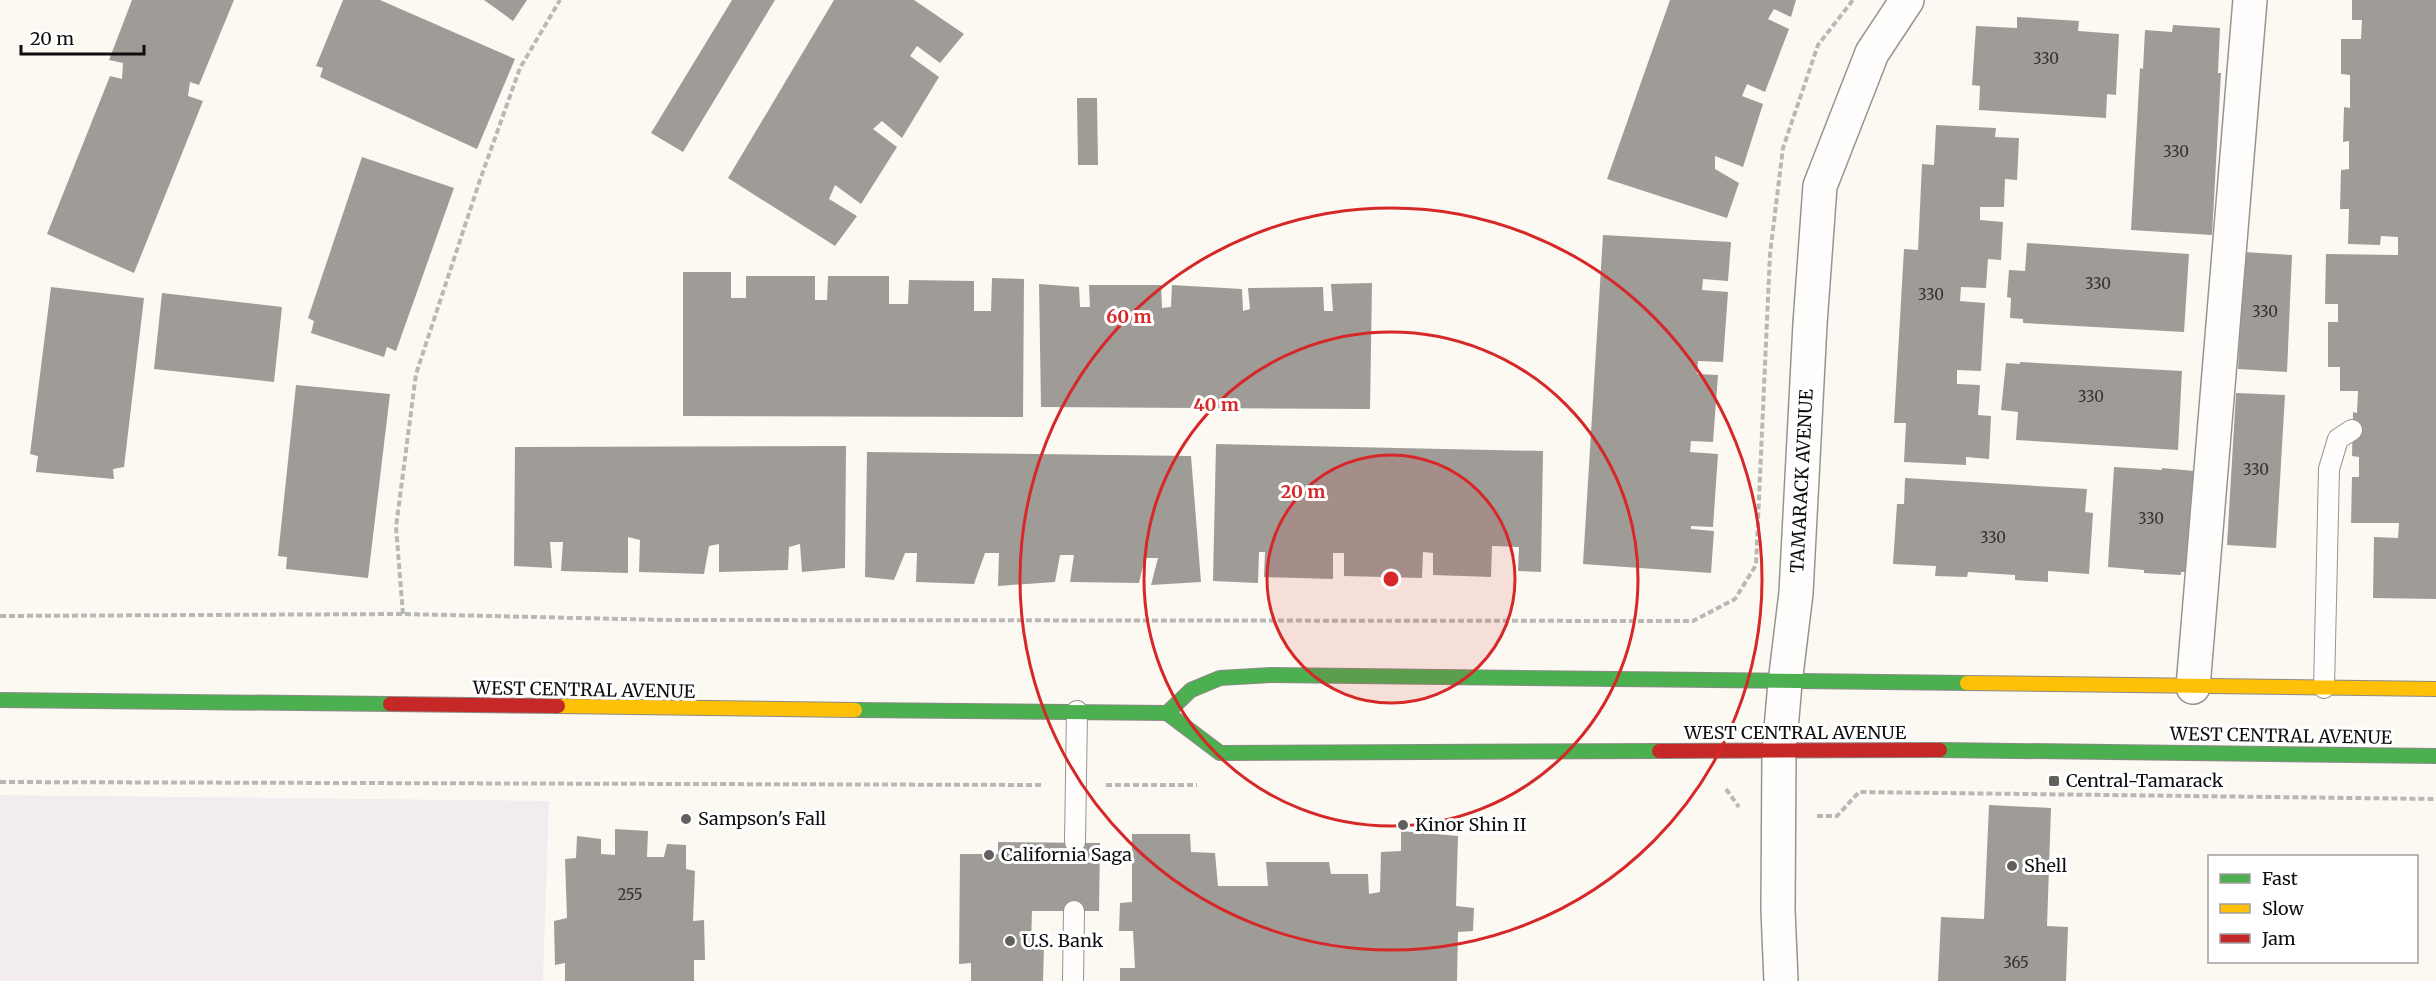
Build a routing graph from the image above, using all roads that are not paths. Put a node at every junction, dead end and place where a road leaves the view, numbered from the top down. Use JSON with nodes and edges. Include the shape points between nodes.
{"nodes":[{"id":1,"x":1907,"y":0,"type":"edge"},
{"id":2,"x":2250,"y":0,"type":"edge"},
{"id":3,"x":2352,"y":430,"type":"dead end"},
{"id":4,"x":1785,"y":683,"type":"junction"},
{"id":5,"x":2193,"y":687,"type":"junction"},
{"id":6,"x":2324,"y":688,"type":"junction"},
{"id":7,"x":2436,"y":689,"type":"edge"},
{"id":8,"x":0,"y":700,"type":"edge"},
{"id":9,"x":1077,"y":711,"type":"junction"},
{"id":10,"x":1167,"y":713,"type":"junction"},
{"id":11,"x":1779,"y":752,"type":"junction"},
{"id":12,"x":2436,"y":756,"type":"edge"},
{"id":13,"x":1075,"y":842,"type":"dead end"},
{"id":14,"x":1074,"y":911,"type":"dead end"},
{"id":15,"x":1073,"y":981,"type":"edge"},
{"id":16,"x":1781,"y":981,"type":"edge"}],
"edges":[{"from":1,"to":4,"type":"street","name":"TAMARACK AVENUE","via":[[1872,53],[1820,186],[1796,593]]},
{"from":2,"to":5,"type":"street"},
{"from":3,"to":6,"type":"lane","via":[[2338,439],[2329,469]]},
{"from":4,"to":5,"type":"main road"},
{"from":4,"to":10,"type":"main road","via":[[1271,675],[1220,678],[1191,690]]},
{"from":4,"to":11,"type":"street","name":"TAMARACK AVENUE"},
{"from":5,"to":6,"type":"main road"},
{"from":6,"to":7,"type":"main road"},
{"from":8,"to":9,"type":"main road","name":"WEST CENTRAL AVENUE"},
{"from":9,"to":10,"type":"main road","name":"WEST CENTRAL AVENUE"},
{"from":9,"to":13,"type":"lane"},
{"from":10,"to":11,"type":"main road","name":"WEST CENTRAL AVENUE","via":[[1220,753]]},
{"from":11,"to":12,"type":"main road","name":"WEST CENTRAL AVENUE"},
{"from":11,"to":16,"type":"street","name":"TAMARACK AVENUE"},
{"from":14,"to":15,"type":"lane"}]}
